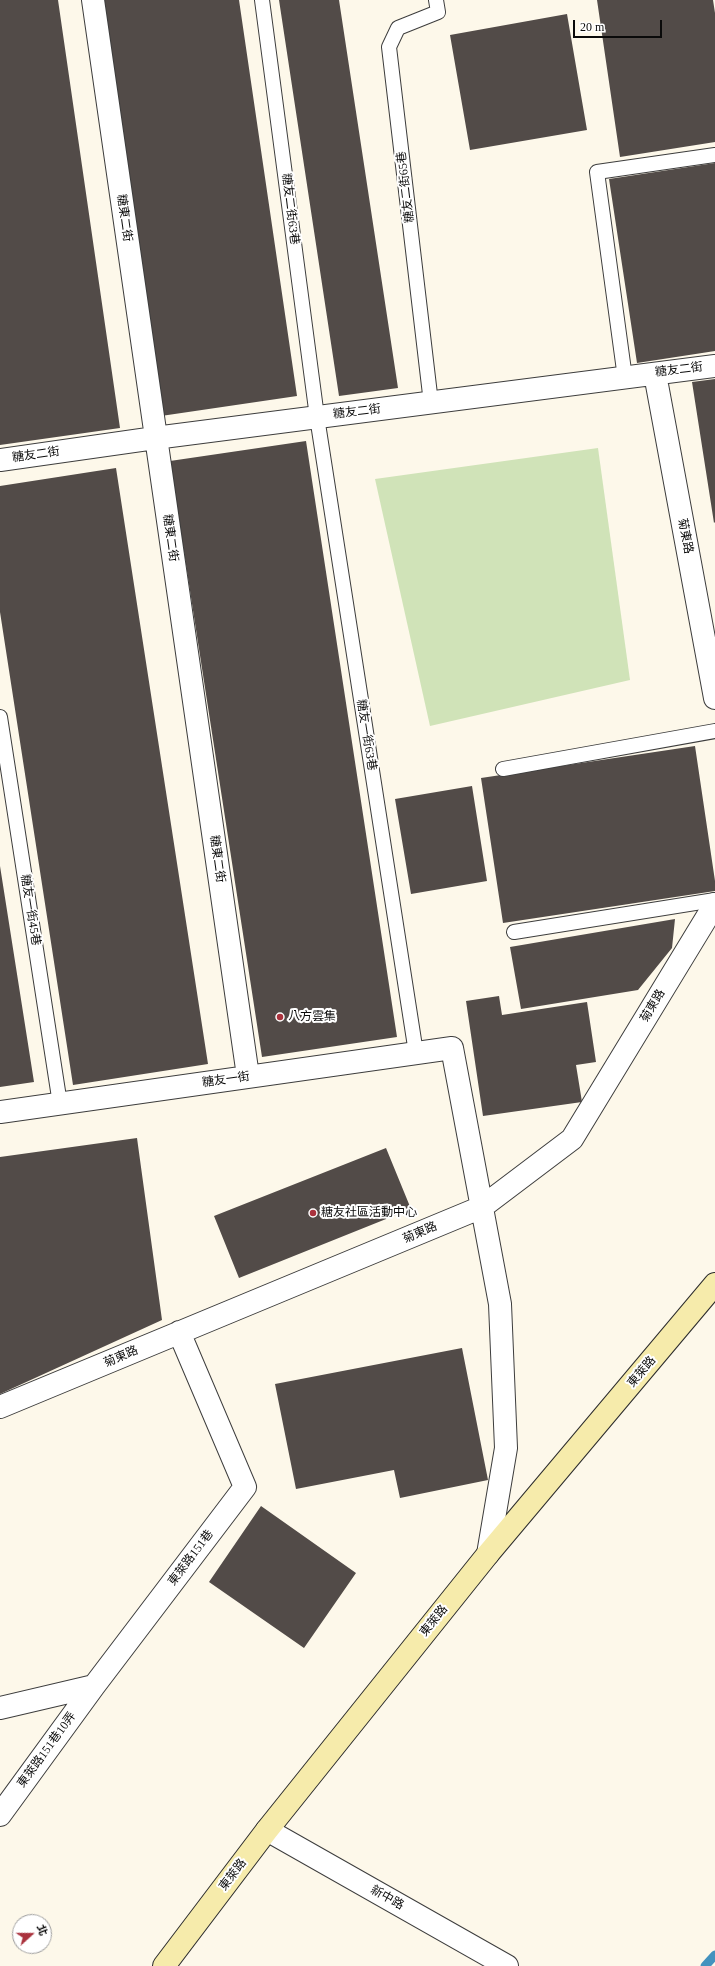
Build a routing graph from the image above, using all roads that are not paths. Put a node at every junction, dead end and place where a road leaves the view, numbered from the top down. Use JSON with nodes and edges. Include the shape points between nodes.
{"nodes":[{"id":1,"x":93,"y":0,"type":"edge"},
{"id":2,"x":262,"y":0,"type":"edge"},
{"id":3,"x":436,"y":0,"type":"edge"},
{"id":4,"x":715,"y":155,"type":"edge"},
{"id":5,"x":715,"y":366,"type":"edge"},
{"id":6,"x":655,"y":374,"type":"junction"},
{"id":7,"x":625,"y":378,"type":"junction"},
{"id":8,"x":431,"y":402,"type":"junction"},
{"id":9,"x":317,"y":418,"type":"junction"},
{"id":10,"x":155,"y":438,"type":"junction"},
{"id":11,"x":0,"y":460,"type":"edge"},
{"id":12,"x":715,"y":698,"type":"edge"},
{"id":13,"x":0,"y":717,"type":"edge"},
{"id":14,"x":715,"y":731,"type":"edge"},
{"id":15,"x":503,"y":769,"type":"dead end"},
{"id":16,"x":715,"y":900,"type":"edge"},
{"id":17,"x":715,"y":904,"type":"edge"},
{"id":18,"x":514,"y":932,"type":"dead end"},
{"id":19,"x":416,"y":1053,"type":"junction"},
{"id":20,"x":248,"y":1076,"type":"junction"},
{"id":21,"x":60,"y":1104,"type":"junction"},
{"id":22,"x":0,"y":1112,"type":"edge"},
{"id":23,"x":482,"y":1207,"type":"junction"},
{"id":24,"x":715,"y":1284,"type":"edge"},
{"id":25,"x":179,"y":1332,"type":"junction"},
{"id":26,"x":0,"y":1407,"type":"edge"},
{"id":27,"x":488,"y":1554,"type":"junction"},
{"id":28,"x":94,"y":1686,"type":"junction"},
{"id":29,"x":0,"y":1708,"type":"edge"},
{"id":30,"x":0,"y":1815,"type":"edge"},
{"id":31,"x":267,"y":1830,"type":"junction"},
{"id":32,"x":164,"y":1966,"type":"edge"},
{"id":33,"x":507,"y":1966,"type":"edge"}],
"edges":[{"from":1,"to":10,"type":"street","name":"糖東二街"},
{"from":2,"to":9,"type":"lane","name":"糖友二街63巷"},
{"from":3,"to":8,"type":"lane","name":"糖友二街65巷","via":[[438,12],[398,28],[389,47]]},
{"from":4,"to":7,"type":"lane","via":[[597,172]]},
{"from":5,"to":6,"type":"street","name":"糖友二街"},
{"from":6,"to":7,"type":"street","name":"糖友二街"},
{"from":6,"to":12,"type":"street","name":"菊東路"},
{"from":7,"to":8,"type":"street","name":"糖友二街"},
{"from":8,"to":9,"type":"street","name":"糖友二街"},
{"from":9,"to":10,"type":"street","name":"糖友二街"},
{"from":9,"to":19,"type":"lane","name":"糖友一街63巷"},
{"from":10,"to":11,"type":"street","name":"糖友二街"},
{"from":10,"to":20,"type":"street","name":"糖東二街"},
{"from":13,"to":21,"type":"lane","name":"糖友一街45巷"},
{"from":14,"to":15,"type":"lane"},
{"from":16,"to":18,"type":"lane"},
{"from":17,"to":23,"type":"street","name":"菊東路","via":[[572,1139]]},
{"from":19,"to":20,"type":"street","name":"糖友一街"},
{"from":19,"to":23,"type":"street","name":"糖友一街","via":[[452,1048]]},
{"from":20,"to":21,"type":"street","name":"糖友一街"},
{"from":21,"to":22,"type":"street","name":"糖友一街"},
{"from":23,"to":25,"type":"street","name":"菊東路"},
{"from":23,"to":27,"type":"street","via":[[500,1304],[506,1448]]},
{"from":24,"to":27,"type":"street","name":"東萊路"},
{"from":25,"to":26,"type":"street","name":"菊東路"},
{"from":25,"to":28,"type":"street","name":"東萊路151巷","via":[[245,1487]]},
{"from":27,"to":31,"type":"street","name":"東萊路"},
{"from":28,"to":29,"type":"street"},
{"from":28,"to":30,"type":"street","name":"東萊路151巷10弄"},
{"from":31,"to":32,"type":"street","name":"東萊路"},
{"from":31,"to":33,"type":"street","name":"新中路"}]}
